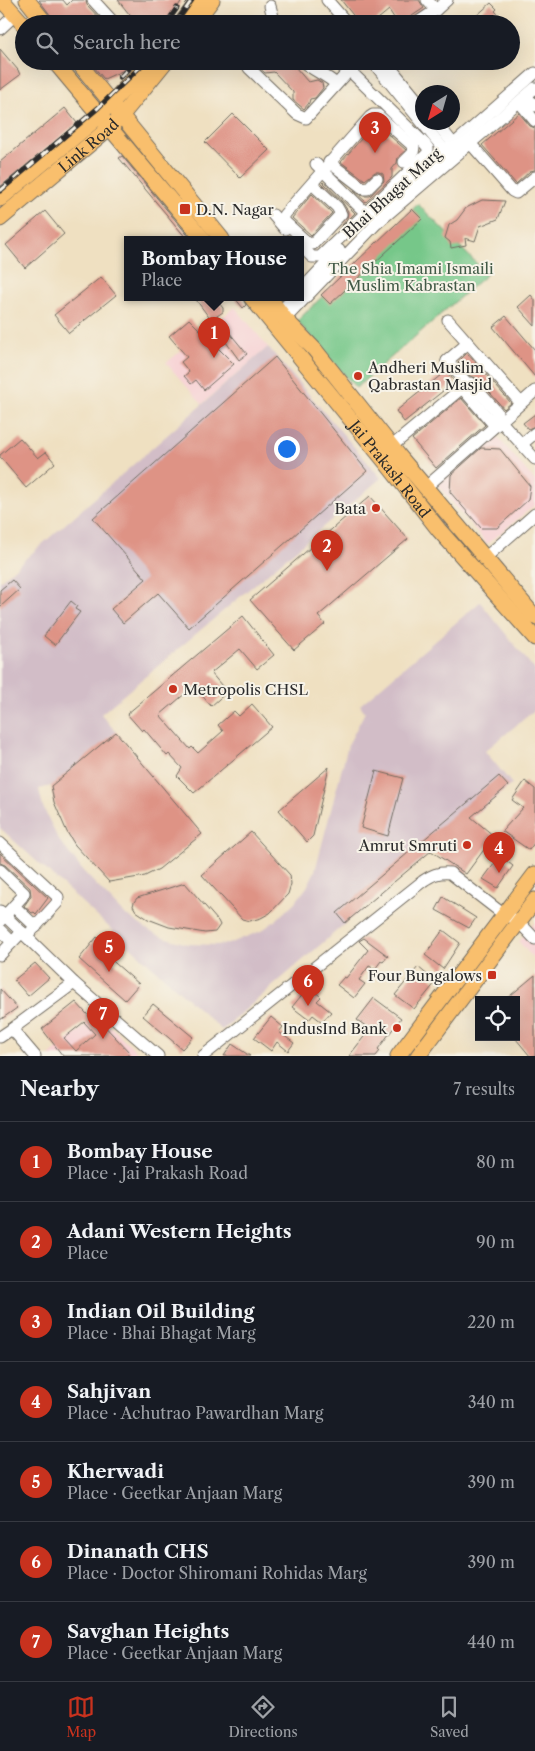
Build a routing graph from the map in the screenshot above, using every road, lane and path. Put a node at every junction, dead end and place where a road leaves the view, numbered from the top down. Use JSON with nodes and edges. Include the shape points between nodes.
{"nodes":[{"id":1,"x":2,"y":0,"type":"edge"},
{"id":2,"x":27,"y":0,"type":"edge"},
{"id":3,"x":93,"y":0,"type":"edge"},
{"id":4,"x":199,"y":0,"type":"edge"},
{"id":5,"x":212,"y":0,"type":"edge"},
{"id":6,"x":328,"y":0,"type":"edge"},
{"id":7,"x":427,"y":0,"type":"edge"},
{"id":8,"x":447,"y":0,"type":"edge"},
{"id":9,"x":270,"y":6,"type":"dead end"},
{"id":10,"x":436,"y":10,"type":"junction"},
{"id":11,"x":16,"y":15,"type":"edge"},
{"id":12,"x":39,"y":15,"type":"edge"},
{"id":13,"x":107,"y":15,"type":"edge"},
{"id":14,"x":188,"y":15,"type":"edge"},
{"id":15,"x":201,"y":15,"type":"edge"},
{"id":16,"x":272,"y":15,"type":"edge"},
{"id":17,"x":340,"y":15,"type":"edge"},
{"id":18,"x":428,"y":15,"type":"edge"},
{"id":19,"x":15,"y":22,"type":"edge"},
{"id":20,"x":0,"y":29,"type":"edge"},
{"id":21,"x":61,"y":70,"type":"edge"},
{"id":22,"x":84,"y":70,"type":"edge"},
{"id":23,"x":149,"y":70,"type":"edge"},
{"id":24,"x":251,"y":70,"type":"edge"},
{"id":25,"x":315,"y":70,"type":"edge"},
{"id":26,"x":349,"y":70,"type":"joint"},
{"id":27,"x":380,"y":70,"type":"edge"},
{"id":28,"x":392,"y":70,"type":"edge"},
{"id":29,"x":535,"y":73,"type":"edge"},
{"id":30,"x":336,"y":84,"type":"junction"},
{"id":31,"x":535,"y":88,"type":"edge"},
{"id":32,"x":415,"y":97,"type":"edge"},
{"id":33,"x":529,"y":101,"type":"edge"},
{"id":34,"x":117,"y":109,"type":"junction"},
{"id":35,"x":99,"y":116,"type":"junction"},
{"id":36,"x":490,"y":120,"type":"junction"},
{"id":37,"x":535,"y":121,"type":"edge"},
{"id":38,"x":109,"y":128,"type":"junction"},
{"id":39,"x":441,"y":130,"type":"edge"},
{"id":40,"x":470,"y":143,"type":"junction"},
{"id":41,"x":453,"y":152,"type":"junction"},
{"id":42,"x":404,"y":162,"type":"dead end"},
{"id":43,"x":323,"y":165,"type":"junction"},
{"id":44,"x":535,"y":177,"type":"edge"},
{"id":45,"x":377,"y":179,"type":"dead end"},
{"id":46,"x":312,"y":184,"type":"junction"},
{"id":47,"x":0,"y":199,"type":"edge"},
{"id":48,"x":273,"y":215,"type":"dead end"},
{"id":49,"x":371,"y":218,"type":"junction"},
{"id":50,"x":0,"y":219,"type":"edge"},
{"id":51,"x":200,"y":236,"type":"edge"},
{"id":52,"x":220,"y":236,"type":"edge"},
{"id":53,"x":292,"y":236,"type":"edge"},
{"id":54,"x":300,"y":236,"type":"edge"},
{"id":55,"x":304,"y":240,"type":"edge"},
{"id":56,"x":304,"y":248,"type":"edge"},
{"id":57,"x":304,"y":291,"type":"edge"},
{"id":58,"x":256,"y":301,"type":"edge"},
{"id":59,"x":270,"y":301,"type":"edge"},
{"id":60,"x":294,"y":301,"type":"edge"},
{"id":61,"x":277,"y":319,"type":"junction"},
{"id":62,"x":448,"y":320,"type":"dead end"},
{"id":63,"x":468,"y":343,"type":"junction"},
{"id":64,"x":535,"y":391,"type":"edge"},
{"id":65,"x":521,"y":403,"type":"junction"},
{"id":66,"x":497,"y":420,"type":"junction"},
{"id":67,"x":535,"y":433,"type":"edge"},
{"id":68,"x":522,"y":444,"type":"junction"},
{"id":69,"x":392,"y":446,"type":"junction"},
{"id":70,"x":535,"y":460,"type":"edge"},
{"id":71,"x":426,"y":487,"type":"junction"},
{"id":72,"x":535,"y":514,"type":"edge"},
{"id":73,"x":486,"y":557,"type":"junction"},
{"id":74,"x":535,"y":616,"type":"edge"},
{"id":75,"x":535,"y":638,"type":"edge"},
{"id":76,"x":0,"y":843,"type":"edge"},
{"id":77,"x":23,"y":864,"type":"junction"},
{"id":78,"x":0,"y":870,"type":"edge"},
{"id":79,"x":535,"y":874,"type":"edge"},
{"id":80,"x":9,"y":879,"type":"junction"},
{"id":81,"x":535,"y":900,"type":"edge"},
{"id":82,"x":14,"y":906,"type":"junction"},
{"id":83,"x":503,"y":914,"type":"junction"},
{"id":84,"x":2,"y":916,"type":"edge"},
{"id":85,"x":518,"y":921,"type":"junction"},
{"id":86,"x":36,"y":926,"type":"junction"},
{"id":87,"x":0,"y":930,"type":"edge"},
{"id":88,"x":24,"y":934,"type":"junction"},
{"id":89,"x":535,"y":938,"type":"edge"},
{"id":90,"x":12,"y":942,"type":"junction"},
{"id":91,"x":0,"y":955,"type":"edge"},
{"id":92,"x":74,"y":983,"type":"junction"},
{"id":93,"x":12,"y":1028,"type":"junction"},
{"id":94,"x":0,"y":1037,"type":"edge"},
{"id":95,"x":35,"y":1056,"type":"edge"},
{"id":96,"x":158,"y":1056,"type":"edge"},
{"id":97,"x":203,"y":1056,"type":"edge"},
{"id":98,"x":398,"y":1056,"type":"edge"},
{"id":99,"x":418,"y":1056,"type":"edge"}],
"edges":[{"from":1,"to":11,"type":"main road"},
{"from":2,"to":12,"type":"main road"},
{"from":3,"to":13,"type":"street"},
{"from":4,"to":14,"type":"main road"},
{"from":5,"to":15,"type":"main road"},
{"from":6,"to":17,"type":"street"},
{"from":7,"to":10,"type":"street"},
{"from":8,"to":10,"type":"street"},
{"from":9,"to":16,"type":"street"},
{"from":10,"to":18,"type":"street"},
{"from":19,"to":20,"type":"street"},
{"from":21,"to":35,"type":"main road"},
{"from":22,"to":34,"type":"main road"},
{"from":23,"to":34,"type":"main road","name":"Link Road"},
{"from":24,"to":30,"type":"street","via":[[302,117],[308,116]]},
{"from":25,"to":30,"type":"street"},
{"from":26,"to":30,"type":"street"},
{"from":26,"to":49,"type":"street","via":[[428,148],[428,153]]},
{"from":27,"to":41,"type":"street"},
{"from":28,"to":32,"type":"street"},
{"from":29,"to":36,"type":"street"},
{"from":31,"to":33,"type":"street","name":"Bhai Bhagat Marg"},
{"from":33,"to":36,"type":"street","name":"Bhai Bhagat Marg"},
{"from":33,"to":37,"type":"street"},
{"from":34,"to":35,"type":"main road","name":"Link Road"},
{"from":34,"to":38,"type":"main road","name":"Link Road"},
{"from":34,"to":52,"type":"main road"},
{"from":35,"to":38,"type":"main road"},
{"from":35,"to":47,"type":"main road","name":"Link Road"},
{"from":36,"to":40,"type":"street","name":"Bhai Bhagat Marg"},
{"from":36,"to":41,"type":"street"},
{"from":38,"to":50,"type":"main road","name":"Link Road"},
{"from":38,"to":51,"type":"main road"},
{"from":39,"to":41,"type":"street"},
{"from":40,"to":41,"type":"street","name":"Bhai Bhagat Marg"},
{"from":40,"to":44,"type":"street","via":[[512,191],[516,193]]},
{"from":41,"to":49,"type":"street","name":"Bhai Bhagat Marg"},
{"from":42,"to":43,"type":"street","via":[[414,147],[382,118],[374,115]]},
{"from":43,"to":45,"type":"street","via":[[364,190]]},
{"from":43,"to":46,"type":"street"},
{"from":43,"to":49,"type":"street"},
{"from":46,"to":54,"type":"street","via":[[283,218]]},
{"from":46,"to":55,"type":"street","via":[[341,214],[313,244]]},
{"from":48,"to":53,"type":"street"},
{"from":49,"to":56,"type":"street","via":[[320,257],[312,257]]},
{"from":49,"to":57,"type":"street"},
{"from":58,"to":61,"type":"main road","name":"Jai Prakash Road"},
{"from":59,"to":61,"type":"main road","name":"Jai Prakash Road"},
{"from":60,"to":61,"type":"street"},
{"from":61,"to":69,"type":"main road","name":"Jai Prakash Road","via":[[315,350]]},
{"from":61,"to":75,"type":"main road","name":"Jai Prakash Road","via":[[439,530]]},
{"from":62,"to":63,"type":"street"},
{"from":63,"to":65,"type":"street"},
{"from":63,"to":66,"type":"street","via":[[448,360]]},
{"from":64,"to":65,"type":"street"},
{"from":65,"to":66,"type":"street"},
{"from":66,"to":68,"type":"street"},
{"from":66,"to":69,"type":"street","via":[[462,388]]},
{"from":66,"to":71,"type":"street"},
{"from":67,"to":68,"type":"street"},
{"from":68,"to":70,"type":"street"},
{"from":69,"to":71,"type":"main road","name":"Jai Prakash Road"},
{"from":71,"to":73,"type":"main road","name":"Jai Prakash Road"},
{"from":72,"to":73,"type":"street"},
{"from":73,"to":74,"type":"main road","name":"Jai Prakash Road"},
{"from":76,"to":77,"type":"street"},
{"from":77,"to":80,"type":"street"},
{"from":77,"to":86,"type":"street","via":[[58,898]]},
{"from":78,"to":80,"type":"street"},
{"from":79,"to":83,"type":"main road"},
{"from":80,"to":82,"type":"street","via":[[24,893]]},
{"from":81,"to":85,"type":"main road"},
{"from":82,"to":84,"type":"street"},
{"from":82,"to":86,"type":"street"},
{"from":83,"to":85,"type":"street"},
{"from":83,"to":97,"type":"street","via":[[450,873],[431,875]]},
{"from":83,"to":98,"type":"main road"},
{"from":84,"to":88,"type":"street"},
{"from":85,"to":89,"type":"street"},
{"from":85,"to":99,"type":"main road"},
{"from":86,"to":88,"type":"street"},
{"from":87,"to":90,"type":"street"},
{"from":88,"to":90,"type":"street"},
{"from":88,"to":92,"type":"street"},
{"from":90,"to":91,"type":"street"},
{"from":92,"to":93,"type":"street"},
{"from":92,"to":96,"type":"street"},
{"from":93,"to":94,"type":"street"},
{"from":93,"to":95,"type":"street"}]}
